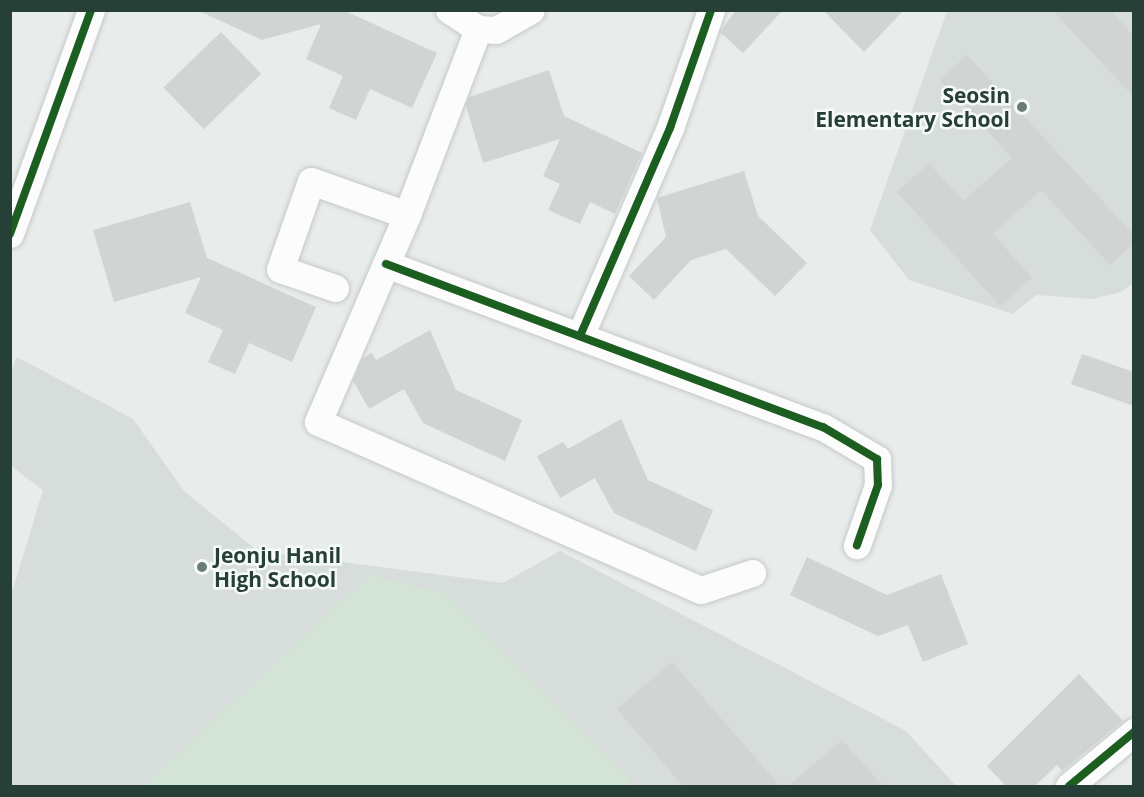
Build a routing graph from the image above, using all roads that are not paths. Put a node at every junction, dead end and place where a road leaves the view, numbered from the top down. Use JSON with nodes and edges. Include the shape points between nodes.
{"nodes":[{"id":1,"x":92,"y":10,"type":"edge"},
{"id":2,"x":449,"y":10,"type":"edge"},
{"id":3,"x":531,"y":10,"type":"edge"},
{"id":4,"x":711,"y":10,"type":"edge"},
{"id":5,"x":478,"y":28,"type":"junction"},
{"id":6,"x":407,"y":215,"type":"junction"},
{"id":7,"x":10,"y":234,"type":"edge"},
{"id":8,"x":386,"y":264,"type":"junction"},
{"id":9,"x":335,"y":288,"type":"dead end"},
{"id":10,"x":580,"y":336,"type":"junction"},
{"id":11,"x":857,"y":546,"type":"dead end"},
{"id":12,"x":752,"y":573,"type":"dead end"},
{"id":13,"x":1134,"y":732,"type":"edge"},
{"id":14,"x":1069,"y":786,"type":"edge"}],
"edges":[{"from":1,"to":7,"type":"street"},
{"from":2,"to":5,"type":"street"},
{"from":3,"to":5,"type":"street","via":[[514,25]]},
{"from":4,"to":10,"type":"street","via":[[670,128]]},
{"from":5,"to":6,"type":"street"},
{"from":6,"to":8,"type":"street"},
{"from":6,"to":9,"type":"street","via":[[311,181],[280,268]]},
{"from":8,"to":10,"type":"street"},
{"from":8,"to":12,"type":"street","via":[[318,422],[701,590]]},
{"from":10,"to":11,"type":"street","via":[[823,427],[877,459],[878,485]]},
{"from":13,"to":14,"type":"street"}]}
